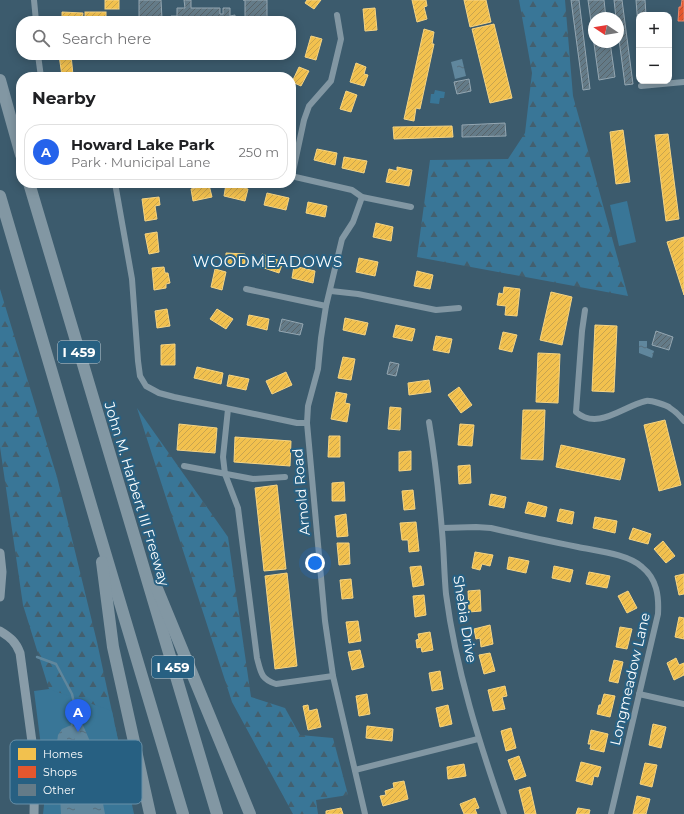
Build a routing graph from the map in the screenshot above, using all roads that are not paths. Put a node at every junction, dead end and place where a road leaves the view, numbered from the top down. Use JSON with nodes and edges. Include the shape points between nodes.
{"nodes":[{"id":1,"x":34,"y":0,"type":"edge"},
{"id":2,"x":36,"y":16,"type":"edge"},
{"id":3,"x":337,"y":16,"type":"dead end"},
{"id":4,"x":38,"y":60,"type":"edge"},
{"id":5,"x":40,"y":72,"type":"edge"},
{"id":6,"x":0,"y":80,"type":"edge"},
{"id":7,"x":684,"y":82,"type":"edge"},
{"id":8,"x":642,"y":86,"type":"dead end"},
{"id":9,"x":16,"y":137,"type":"edge"},
{"id":10,"x":296,"y":157,"type":"edge"},
{"id":11,"x":296,"y":177,"type":"edge"},
{"id":12,"x":30,"y":188,"type":"edge"},
{"id":13,"x":116,"y":188,"type":"edge"},
{"id":14,"x":0,"y":196,"type":"edge"},
{"id":15,"x":362,"y":197,"type":"junction"},
{"id":16,"x":411,"y":207,"type":"dead end"},
{"id":17,"x":246,"y":289,"type":"dead end"},
{"id":18,"x":331,"y":290,"type":"junction"},
{"id":19,"x":326,"y":306,"type":"junction"},
{"id":20,"x":459,"y":308,"type":"dead end"},
{"id":21,"x":585,"y":310,"type":"dead end"},
{"id":22,"x":228,"y":409,"type":"junction"},
{"id":23,"x":684,"y":420,"type":"edge"},
{"id":24,"x":429,"y":422,"type":"dead end"},
{"id":25,"x":307,"y":423,"type":"junction"},
{"id":26,"x":184,"y":466,"type":"dead end"},
{"id":27,"x":225,"y":474,"type":"junction"},
{"id":28,"x":285,"y":478,"type":"dead end"},
{"id":29,"x":130,"y":520,"type":"junction"},
{"id":30,"x":442,"y":528,"type":"junction"},
{"id":31,"x":98,"y":529,"type":"junction"},
{"id":32,"x":0,"y":553,"type":"edge"},
{"id":33,"x":0,"y":597,"type":"edge"},
{"id":34,"x":0,"y":631,"type":"edge"},
{"id":35,"x":333,"y":676,"type":"junction"},
{"id":36,"x":639,"y":694,"type":"junction"},
{"id":37,"x":684,"y":704,"type":"edge"},
{"id":38,"x":478,"y":739,"type":"junction"},
{"id":39,"x":32,"y":740,"type":"edge"},
{"id":40,"x":134,"y":740,"type":"edge"},
{"id":41,"x":355,"y":770,"type":"junction"},
{"id":42,"x":142,"y":778,"type":"edge"},
{"id":43,"x":34,"y":804,"type":"edge"},
{"id":44,"x":34,"y":814,"type":"edge"},
{"id":45,"x":150,"y":814,"type":"edge"},
{"id":46,"x":183,"y":814,"type":"edge"},
{"id":47,"x":217,"y":814,"type":"edge"},
{"id":48,"x":250,"y":814,"type":"edge"},
{"id":49,"x":365,"y":814,"type":"edge"},
{"id":50,"x":504,"y":814,"type":"edge"},
{"id":51,"x":611,"y":814,"type":"edge"}],
"edges":[{"from":1,"to":2,"type":"street"},
{"from":3,"to":10,"type":"street","via":[[341,39],[331,81],[309,106]]},
{"from":4,"to":5,"type":"street"},
{"from":6,"to":9,"type":"highway"},
{"from":7,"to":8,"type":"street"},
{"from":11,"to":15,"type":"street","via":[[352,190]]},
{"from":12,"to":29,"type":"highway","name":"John M. Harbert III Freeway","number":"I 459"},
{"from":13,"to":22,"type":"street","via":[[132,279],[140,376],[146,386],[159,393]]},
{"from":14,"to":31,"type":"highway","number":"I 459"},
{"from":15,"to":16,"type":"street"},
{"from":15,"to":18,"type":"street","name":"Arnold Road","via":[[353,222],[342,239]]},
{"from":17,"to":19,"type":"street"},
{"from":18,"to":19,"type":"street","name":"Arnold Road"},
{"from":18,"to":20,"type":"street","via":[[436,310]]},
{"from":19,"to":25,"type":"street","name":"Arnold Road","via":[[318,369],[308,406]]},
{"from":21,"to":23,"type":"street","via":[[576,412],[586,419],[605,418],[648,400],[670,407]]},
{"from":22,"to":25,"type":"street"},
{"from":22,"to":27,"type":"street","via":[[223,457]]},
{"from":24,"to":30,"type":"street","name":"Shebia Drive"},
{"from":25,"to":35,"type":"street","name":"Arnold Road","via":[[325,621]]},
{"from":26,"to":27,"type":"street"},
{"from":27,"to":28,"type":"street","via":[[253,479]]},
{"from":27,"to":35,"type":"street","via":[[238,508],[261,675],[268,682],[276,684]]},
{"from":29,"to":47,"type":"highway","name":"John M. Harbert III Freeway","number":"I 459"},
{"from":29,"to":48,"type":"highway"},
{"from":30,"to":36,"type":"street","name":"Longmeadow Lane","via":[[491,528],[607,553],[630,560],[642,567],[654,582],[659,600]]},
{"from":30,"to":38,"type":"street","name":"Shebia Drive","via":[[446,593],[454,641]]},
{"from":31,"to":40,"type":"highway","via":[[113,647]]},
{"from":31,"to":46,"type":"highway","number":"I 459"},
{"from":32,"to":33,"type":"street"},
{"from":34,"to":39,"type":"street","via":[[18,645]]},
{"from":35,"to":41,"type":"street","name":"Arnold Road"},
{"from":36,"to":37,"type":"street"},
{"from":36,"to":51,"type":"street","name":"Longmeadow Lane"},
{"from":38,"to":41,"type":"street"},
{"from":38,"to":50,"type":"street","name":"Shebia Drive"},
{"from":41,"to":49,"type":"street","name":"Arnold Road"},
{"from":42,"to":45,"type":"highway"},
{"from":43,"to":44,"type":"street"}]}
